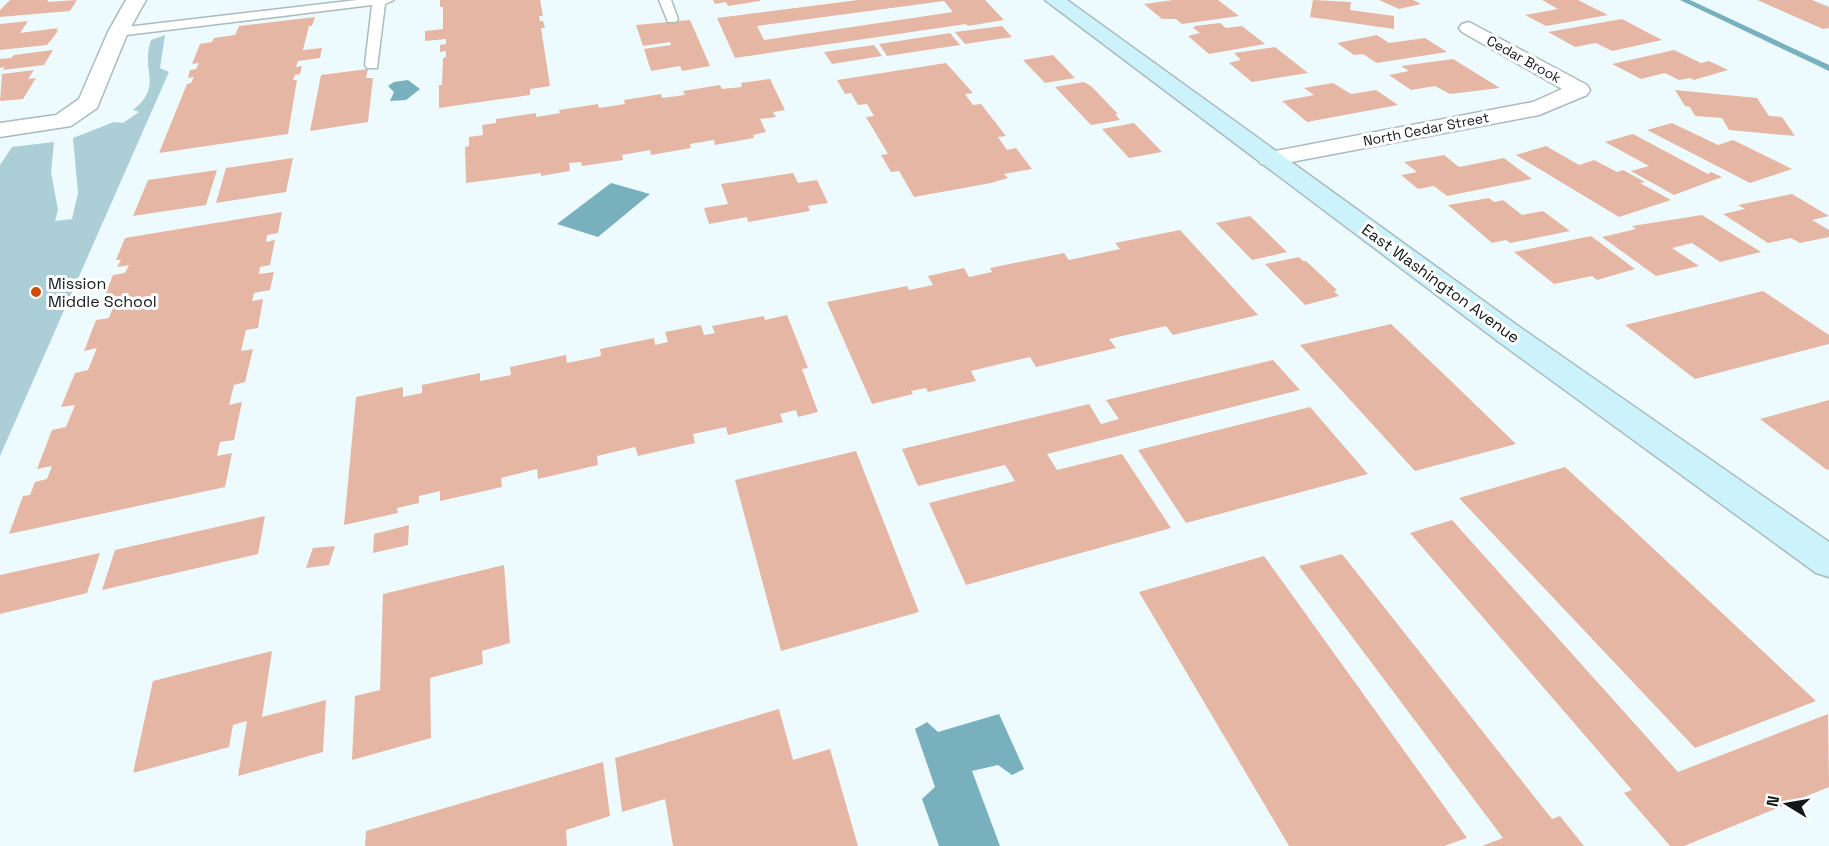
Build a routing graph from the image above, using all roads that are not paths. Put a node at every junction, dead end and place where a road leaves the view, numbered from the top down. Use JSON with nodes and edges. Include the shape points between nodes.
{"nodes":[{"id":1,"x":136,"y":0,"type":"edge"},
{"id":2,"x":384,"y":0,"type":"edge"},
{"id":3,"x":665,"y":0,"type":"edge"},
{"id":4,"x":1055,"y":0,"type":"edge"},
{"id":5,"x":672,"y":18,"type":"dead end"},
{"id":6,"x":1468,"y":28,"type":"dead end"},
{"id":7,"x":118,"y":32,"type":"junction"},
{"id":8,"x":372,"y":65,"type":"dead end"},
{"id":9,"x":1579,"y":90,"type":"joint"},
{"id":10,"x":0,"y":130,"type":"edge"},
{"id":11,"x":1270,"y":159,"type":"junction"},
{"id":12,"x":1829,"y":562,"type":"edge"}],
"edges":[{"from":1,"to":7,"type":"street"},
{"from":2,"to":7,"type":"lane"},
{"from":2,"to":8,"type":"lane"},
{"from":3,"to":5,"type":"lane"},
{"from":4,"to":11,"type":"main road","name":"East Washington Avenue"},
{"from":6,"to":9,"type":"street","name":"Cedar Brook"},
{"from":7,"to":10,"type":"street","via":[[89,103],[63,121]]},
{"from":9,"to":11,"type":"street","name":"North Cedar Street","via":[[1539,108]]},
{"from":11,"to":12,"type":"main road","name":"East Washington Avenue"}]}
